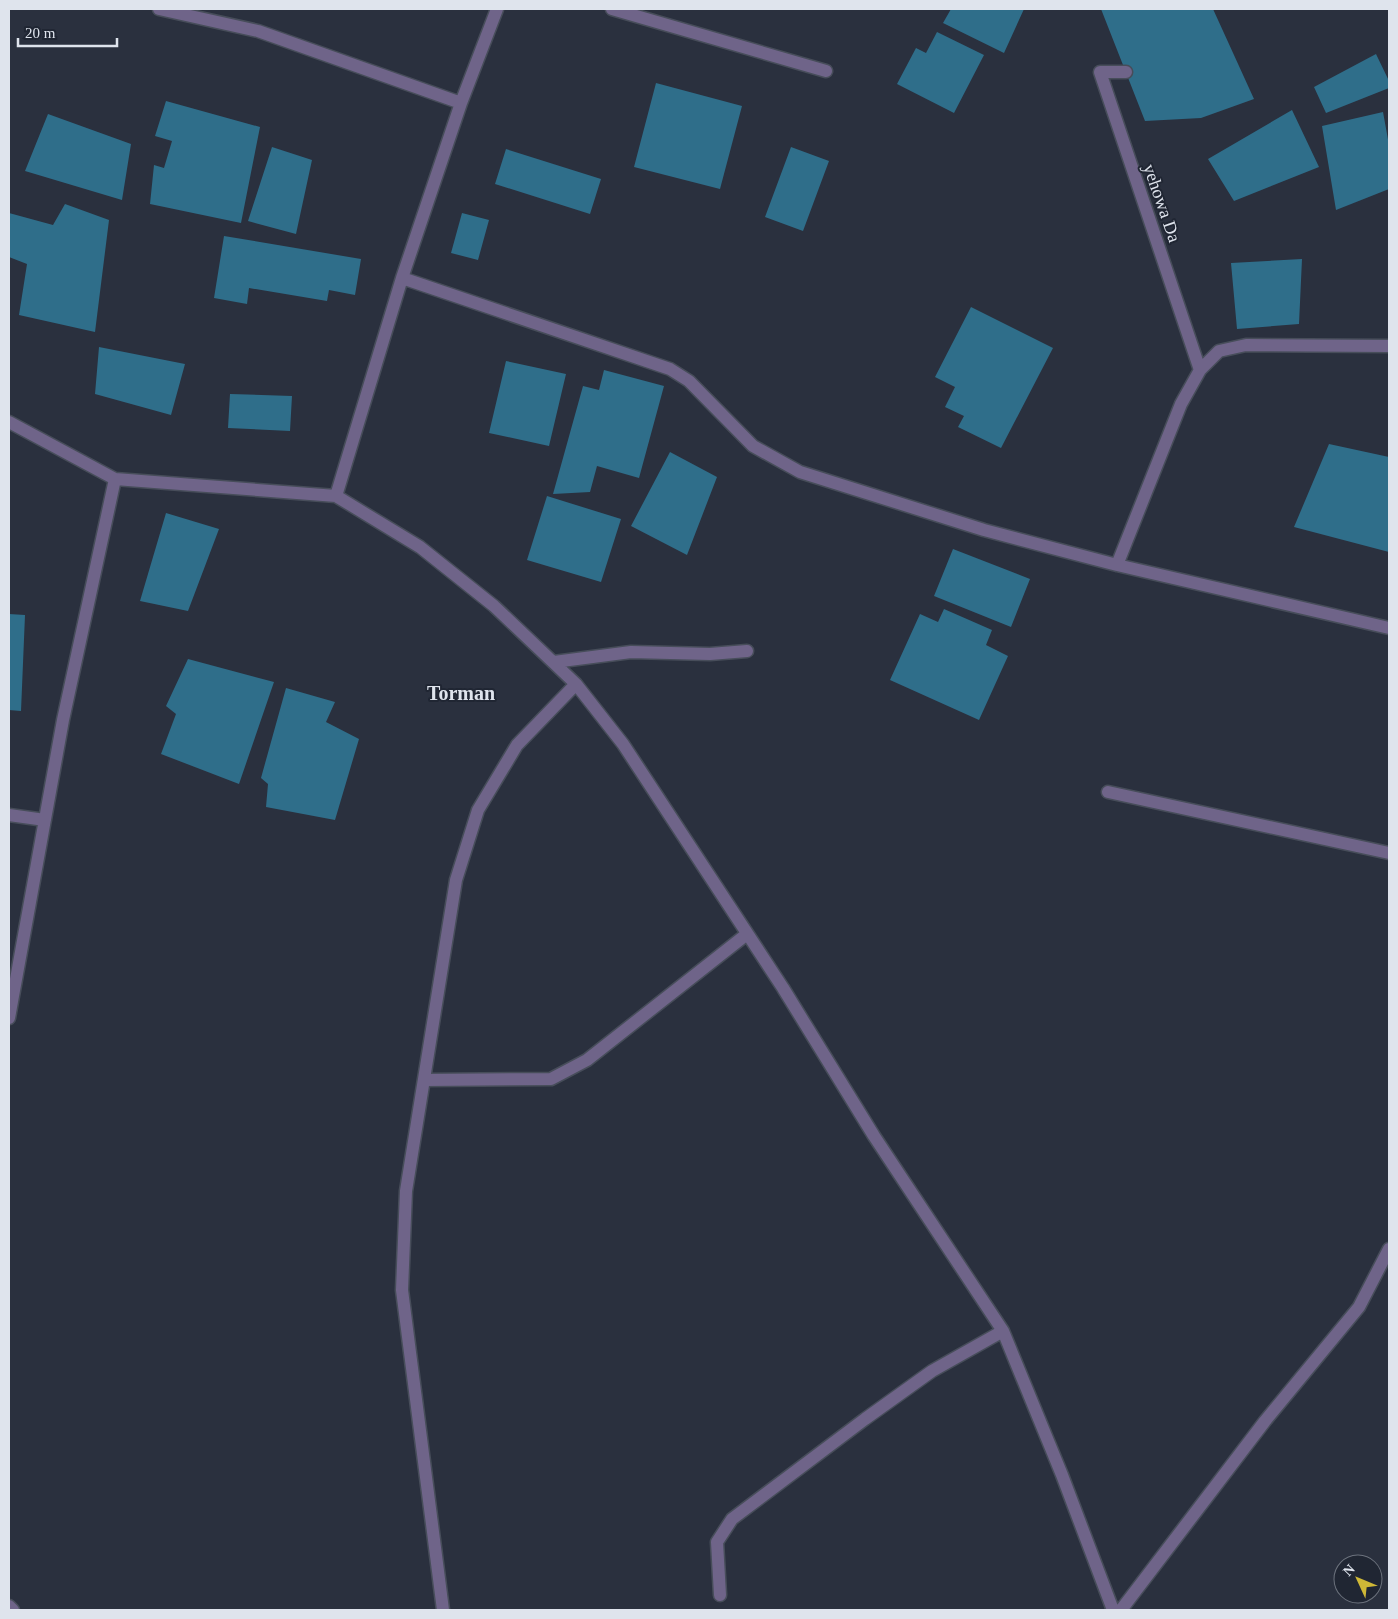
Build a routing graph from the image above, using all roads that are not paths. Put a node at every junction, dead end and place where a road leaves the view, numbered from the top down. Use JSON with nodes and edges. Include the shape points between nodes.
{"nodes":[{"id":1,"x":159,"y":9,"type":"edge"},
{"id":2,"x":497,"y":9,"type":"edge"},
{"id":3,"x":612,"y":9,"type":"edge"},
{"id":4,"x":826,"y":71,"type":"dead end"},
{"id":5,"x":1126,"y":72,"type":"dead end"},
{"id":6,"x":461,"y":103,"type":"junction"},
{"id":7,"x":402,"y":278,"type":"junction"},
{"id":8,"x":1389,"y":346,"type":"edge"},
{"id":9,"x":1200,"y":370,"type":"junction"},
{"id":10,"x":9,"y":422,"type":"edge"},
{"id":11,"x":114,"y":479,"type":"junction"},
{"id":12,"x":336,"y":496,"type":"junction"},
{"id":13,"x":1117,"y":565,"type":"junction"},
{"id":14,"x":1389,"y":628,"type":"edge"},
{"id":15,"x":747,"y":651,"type":"dead end"},
{"id":16,"x":554,"y":662,"type":"junction"},
{"id":17,"x":576,"y":684,"type":"junction"},
{"id":18,"x":1108,"y":792,"type":"dead end"},
{"id":19,"x":9,"y":815,"type":"edge"},
{"id":20,"x":45,"y":820,"type":"junction"},
{"id":21,"x":1389,"y":853,"type":"edge"},
{"id":22,"x":747,"y":934,"type":"junction"},
{"id":23,"x":9,"y":1018,"type":"edge"},
{"id":24,"x":425,"y":1080,"type":"junction"},
{"id":25,"x":1389,"y":1249,"type":"edge"},
{"id":26,"x":1003,"y":1331,"type":"junction"},
{"id":27,"x":720,"y":1595,"type":"dead end"},
{"id":28,"x":9,"y":1606,"type":"edge"},
{"id":29,"x":13,"y":1610,"type":"edge"},
{"id":30,"x":443,"y":1610,"type":"edge"},
{"id":31,"x":1114,"y":1610,"type":"edge"},
{"id":32,"x":1121,"y":1610,"type":"edge"}],
"edges":[{"from":1,"to":6,"type":"street","via":[[258,31]]},
{"from":2,"to":6,"type":"street"},
{"from":3,"to":4,"type":"street"},
{"from":5,"to":9,"type":"street","name":"yehowa Da","via":[[1100,72]]},
{"from":6,"to":7,"type":"street"},
{"from":7,"to":12,"type":"street"},
{"from":7,"to":13,"type":"street","via":[[670,368],[689,381],[753,446],[800,472],[984,530]]},
{"from":8,"to":9,"type":"street","via":[[1246,344],[1219,351]]},
{"from":9,"to":13,"type":"street","via":[[1181,404]]},
{"from":10,"to":11,"type":"street"},
{"from":11,"to":12,"type":"street"},
{"from":11,"to":20,"type":"street"},
{"from":12,"to":16,"type":"street","via":[[420,547],[494,606]]},
{"from":13,"to":14,"type":"street"},
{"from":15,"to":16,"type":"street","via":[[710,654],[631,652]]},
{"from":16,"to":17,"type":"street"},
{"from":17,"to":22,"type":"street","via":[[622,744]]},
{"from":17,"to":24,"type":"street","via":[[517,746],[478,810],[456,880]]},
{"from":18,"to":21,"type":"street"},
{"from":19,"to":20,"type":"street"},
{"from":20,"to":23,"type":"street"},
{"from":22,"to":24,"type":"street","via":[[587,1060],[551,1078]]},
{"from":22,"to":26,"type":"street","via":[[874,1136]]},
{"from":24,"to":30,"type":"street","via":[[406,1191],[402,1290]]},
{"from":25,"to":32,"type":"street","via":[[1359,1306],[1265,1421]]},
{"from":26,"to":27,"type":"street","via":[[932,1371],[732,1519],[717,1542]]},
{"from":26,"to":31,"type":"street"},
{"from":28,"to":29,"type":"street"}]}
